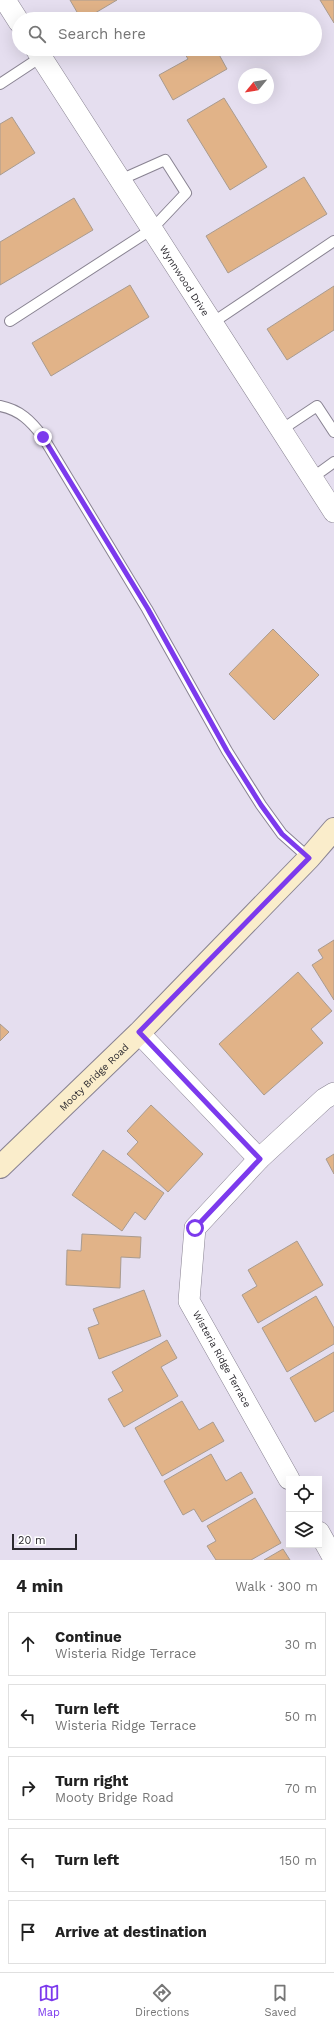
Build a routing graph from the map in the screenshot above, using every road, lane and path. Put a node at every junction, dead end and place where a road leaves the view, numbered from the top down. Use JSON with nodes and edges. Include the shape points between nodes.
{"nodes":[{"id":1,"x":5,"y":0,"type":"edge"},
{"id":2,"x":13,"y":12,"type":"edge"},
{"id":3,"x":35,"y":56,"type":"edge"},
{"id":4,"x":41,"y":56,"type":"edge"},
{"id":5,"x":0,"y":84,"type":"edge"},
{"id":6,"x":120,"y":180,"type":"junction"},
{"id":7,"x":152,"y":229,"type":"junction"},
{"id":8,"x":334,"y":241,"type":"edge"},
{"id":9,"x":10,"y":321,"type":"dead end"},
{"id":10,"x":212,"y":323,"type":"junction"},
{"id":11,"x":0,"y":406,"type":"edge"},
{"id":12,"x":281,"y":430,"type":"junction"},
{"id":13,"x":334,"y":432,"type":"edge"},
{"id":14,"x":334,"y":462,"type":"edge"},
{"id":15,"x":312,"y":478,"type":"junction"},
{"id":16,"x":334,"y":512,"type":"edge"},
{"id":17,"x":334,"y":829,"type":"edge"},
{"id":18,"x":309,"y":858,"type":"junction"},
{"id":19,"x":139,"y":1032,"type":"junction"},
{"id":20,"x":334,"y":1094,"type":"edge"},
{"id":21,"x":260,"y":1159,"type":"junction"},
{"id":22,"x":0,"y":1167,"type":"edge"},
{"id":23,"x":287,"y":1476,"type":"edge"},
{"id":24,"x":322,"y":1537,"type":"edge"},
{"id":25,"x":334,"y":1559,"type":"edge"}],
"edges":[{"from":1,"to":2,"type":"street"},
{"from":3,"to":5,"type":"lane"},
{"from":4,"to":6,"type":"street","name":"Wynnwood Drive"},
{"from":6,"to":7,"type":"street","name":"Wynnwood Drive"},
{"from":6,"to":7,"type":"lane","via":[[165,160],[186,193]]},
{"from":7,"to":9,"type":"lane"},
{"from":7,"to":10,"type":"street","name":"Wynnwood Drive"},
{"from":8,"to":10,"type":"lane"},
{"from":10,"to":12,"type":"street","name":"Wynnwood Drive"},
{"from":11,"to":18,"type":"lane","via":[[30,420],[43,437],[148,609],[227,751],[261,805],[282,834]]},
{"from":12,"to":13,"type":"lane","via":[[317,406]]},
{"from":12,"to":15,"type":"street","name":"Wynnwood Drive"},
{"from":14,"to":15,"type":"lane"},
{"from":15,"to":16,"type":"street","name":"Wynnwood Drive"},
{"from":17,"to":18,"type":"main road","name":"Mooty Bridge Road"},
{"from":18,"to":19,"type":"main road","name":"Mooty Bridge Road"},
{"from":19,"to":21,"type":"street"},
{"from":19,"to":22,"type":"main road","name":"Mooty Bridge Road"},
{"from":20,"to":21,"type":"street","name":"Wisteria Ridge Terrace","via":[[324,1099]]},
{"from":21,"to":23,"type":"street","name":"Wisteria Ridge Terrace","via":[[195,1228],[189,1301]]},
{"from":24,"to":25,"type":"street"}]}
